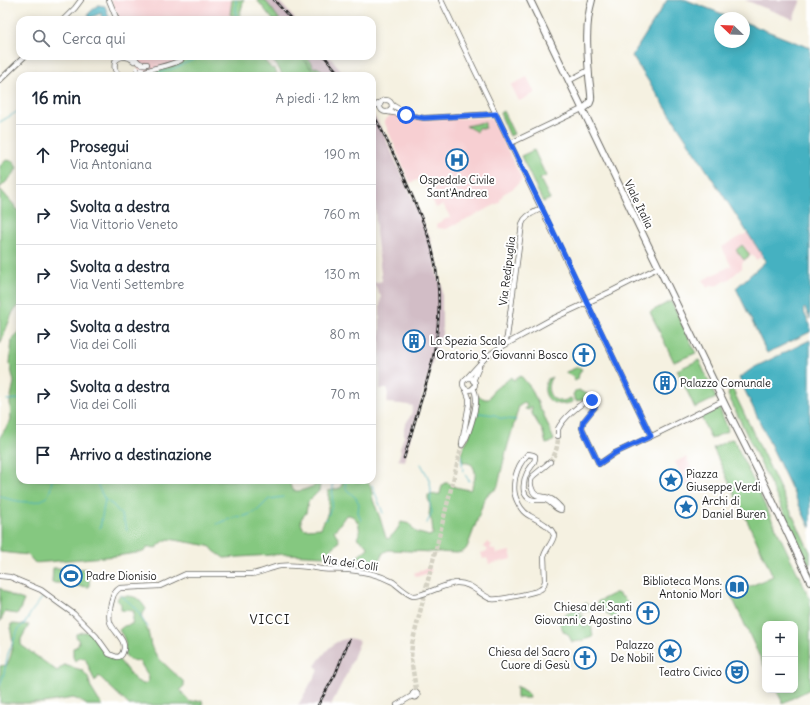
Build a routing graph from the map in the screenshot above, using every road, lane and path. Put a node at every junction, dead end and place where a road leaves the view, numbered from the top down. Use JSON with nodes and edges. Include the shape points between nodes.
{"nodes":[{"id":1,"x":81,"y":0,"type":"edge"},
{"id":2,"x":110,"y":0,"type":"edge"},
{"id":3,"x":441,"y":0,"type":"edge"},
{"id":4,"x":530,"y":0,"type":"edge"},
{"id":5,"x":592,"y":0,"type":"edge"},
{"id":6,"x":67,"y":16,"type":"edge"},
{"id":7,"x":116,"y":16,"type":"edge"},
{"id":8,"x":21,"y":60,"type":"edge"},
{"id":9,"x":118,"y":60,"type":"edge"},
{"id":10,"x":134,"y":60,"type":"edge"},
{"id":11,"x":136,"y":60,"type":"edge"},
{"id":12,"x":181,"y":60,"type":"dead end"},
{"id":13,"x":115,"y":62,"type":"joint"},
{"id":14,"x":158,"y":63,"type":"dead end"},
{"id":15,"x":152,"y":69,"type":"junction"},
{"id":16,"x":141,"y":70,"type":"junction"},
{"id":17,"x":589,"y":70,"type":"junction"},
{"id":18,"x":117,"y":72,"type":"edge"},
{"id":19,"x":572,"y":79,"type":"dead end"},
{"id":20,"x":0,"y":80,"type":"edge"},
{"id":21,"x":381,"y":102,"type":"junction"},
{"id":22,"x":376,"y":105,"type":"edge"},
{"id":23,"x":392,"y":105,"type":"junction"},
{"id":24,"x":376,"y":108,"type":"edge"},
{"id":25,"x":380,"y":108,"type":"junction"},
{"id":26,"x":582,"y":109,"type":"junction"},
{"id":27,"x":388,"y":112,"type":"junction"},
{"id":28,"x":496,"y":114,"type":"junction"},
{"id":29,"x":412,"y":116,"type":"junction"},
{"id":30,"x":511,"y":144,"type":"junction"},
{"id":31,"x":542,"y":208,"type":"junction"},
{"id":32,"x":659,"y":267,"type":"junction"},
{"id":33,"x":588,"y":302,"type":"junction"},
{"id":34,"x":509,"y":329,"type":"junction"},
{"id":35,"x":519,"y":336,"type":"junction"},
{"id":36,"x":501,"y":347,"type":"junction"},
{"id":37,"x":480,"y":363,"type":"junction"},
{"id":38,"x":466,"y":379,"type":"junction"},
{"id":39,"x":473,"y":380,"type":"junction"},
{"id":40,"x":473,"y":388,"type":"junction"},
{"id":41,"x":466,"y":390,"type":"junction"},
{"id":42,"x":723,"y":401,"type":"junction"},
{"id":43,"x":654,"y":435,"type":"junction"},
{"id":44,"x":558,"y":436,"type":"tunnel mouth"},
{"id":45,"x":550,"y":462,"type":"tunnel mouth"},
{"id":46,"x":0,"y":576,"type":"edge"},
{"id":47,"x":810,"y":581,"type":"edge"},
{"id":48,"x":414,"y":692,"type":"dead end"},
{"id":49,"x":398,"y":704,"type":"edge"}],
"edges":[{"from":1,"to":6,"type":"street"},
{"from":2,"to":7,"type":"street"},
{"from":3,"to":28,"type":"street"},
{"from":4,"to":26,"type":"main road","name":"Viale Italia"},
{"from":5,"to":17,"type":"main road","via":[[588,20]]},
{"from":8,"to":20,"type":"street"},
{"from":9,"to":13,"type":"street"},
{"from":10,"to":16,"type":"street"},
{"from":11,"to":16,"type":"street","via":[[147,64]]},
{"from":12,"to":15,"type":"street"},
{"from":13,"to":18,"type":"street"},
{"from":14,"to":15,"type":"street"},
{"from":15,"to":16,"type":"street"},
{"from":17,"to":19,"type":"street"},
{"from":17,"to":26,"type":"main road","via":[[591,100]]},
{"from":21,"to":22,"type":"street"},
{"from":21,"to":23,"type":"street","via":[[388,101]]},
{"from":21,"to":25,"type":"street"},
{"from":23,"to":27,"type":"street"},
{"from":23,"to":29,"type":"street"},
{"from":24,"to":25,"type":"street"},
{"from":25,"to":27,"type":"street"},
{"from":26,"to":30,"type":"street"},
{"from":26,"to":32,"type":"main road","name":"Viale Italia"},
{"from":27,"to":29,"type":"street"},
{"from":28,"to":29,"type":"street","via":[[424,118]]},
{"from":28,"to":30,"type":"street"},
{"from":30,"to":31,"type":"street"},
{"from":31,"to":33,"type":"street"},
{"from":31,"to":34,"type":"street","name":"Via Redipuglia","via":[[523,220]]},
{"from":32,"to":33,"type":"street"},
{"from":32,"to":42,"type":"main road","name":"Viale Italia"},
{"from":33,"to":35,"type":"street"},
{"from":33,"to":43,"type":"street"},
{"from":34,"to":35,"type":"street","via":[[512,335]]},
{"from":34,"to":36,"type":"street","name":"Via Redipuglia","via":[[507,339]]},
{"from":35,"to":36,"type":"street"},
{"from":36,"to":37,"type":"street"},
{"from":37,"to":38,"type":"street"},
{"from":37,"to":39,"type":"street"},
{"from":38,"to":39,"type":"street"},
{"from":38,"to":41,"type":"street","via":[[463,381]]},
{"from":39,"to":40,"type":"street"},
{"from":40,"to":41,"type":"street"},
{"from":40,"to":41,"type":"street","via":[[476,400],[467,437],[462,445],[469,404]]},
{"from":42,"to":43,"type":"street"},
{"from":42,"to":47,"type":"main road","name":"Viale Italia"},
{"from":43,"to":44,"type":"street","via":[[615,453],[599,464],[582,428],[583,422],[595,407],[592,400],[581,404],[566,418],[558,430]]},
{"from":45,"to":46,"type":"street","name":"Via dei Colli","via":[[533,476],[531,484],[534,494],[552,499],[561,510],[548,501],[533,500],[526,496],[524,478],[535,461],[534,455],[528,454],[520,465],[514,490],[516,500],[524,512],[542,522],[554,535],[544,556],[544,585],[537,591],[498,600],[491,599],[468,585],[457,583],[414,596],[375,574],[314,567],[280,566],[250,574],[186,574],[160,586],[116,590],[109,610],[110,621],[124,646],[122,654],[117,658],[109,654],[96,636],[74,614],[41,590],[10,577]]},
{"from":48,"to":49,"type":"street"}]}
